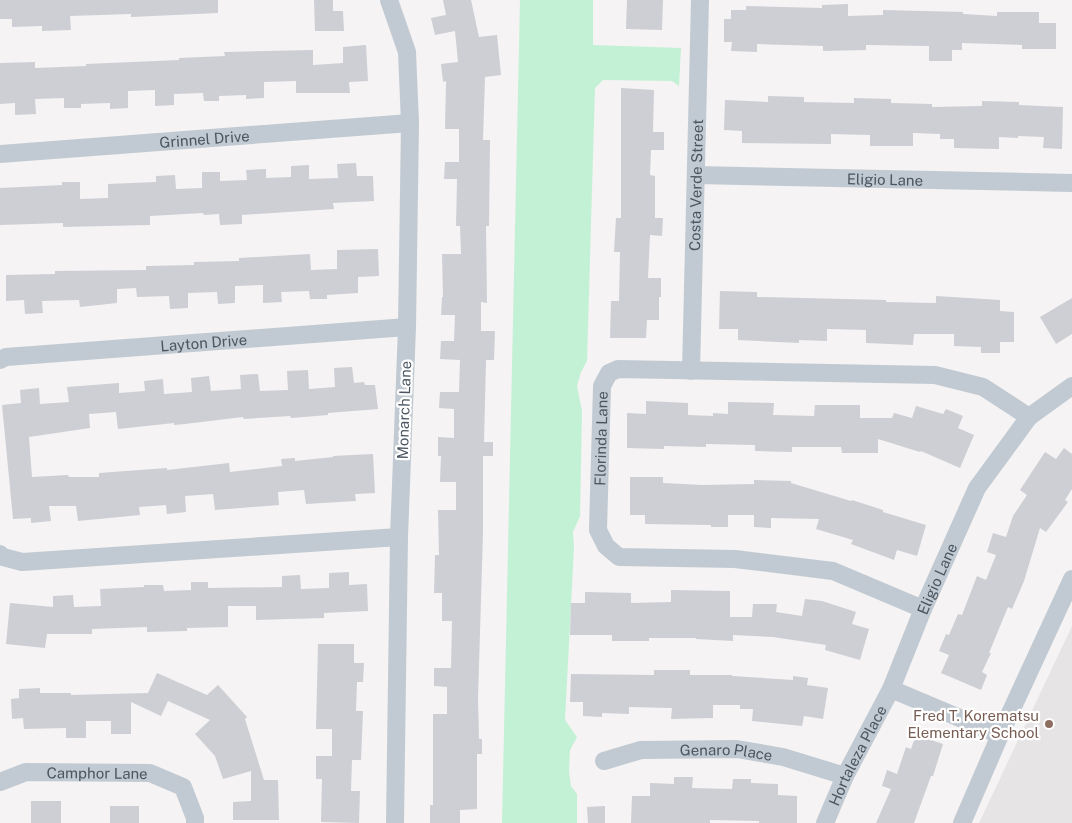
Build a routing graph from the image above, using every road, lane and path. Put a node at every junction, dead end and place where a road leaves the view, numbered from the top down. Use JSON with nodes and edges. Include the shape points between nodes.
{"nodes":[{"id":1,"x":388,"y":0,"type":"edge"},
{"id":2,"x":700,"y":0,"type":"edge"},
{"id":3,"x":410,"y":123,"type":"junction"},
{"id":4,"x":0,"y":154,"type":"edge"},
{"id":5,"x":696,"y":175,"type":"junction"},
{"id":6,"x":1072,"y":183,"type":"edge"},
{"id":7,"x":407,"y":327,"type":"junction"},
{"id":8,"x":0,"y":360,"type":"edge"},
{"id":9,"x":692,"y":370,"type":"junction"},
{"id":10,"x":1072,"y":386,"type":"edge"},
{"id":11,"x":1029,"y":417,"type":"junction"},
{"id":12,"x":399,"y":537,"type":"junction"},
{"id":13,"x":0,"y":554,"type":"edge"},
{"id":14,"x":1072,"y":579,"type":"edge"},
{"id":15,"x":923,"y":609,"type":"junction"},
{"id":16,"x":891,"y":689,"type":"junction"},
{"id":17,"x":1000,"y":734,"type":"junction"},
{"id":18,"x":604,"y":761,"type":"dead end"},
{"id":19,"x":845,"y":776,"type":"junction"},
{"id":20,"x":0,"y":782,"type":"edge"},
{"id":21,"x":195,"y":823,"type":"edge"},
{"id":22,"x":395,"y":823,"type":"edge"},
{"id":23,"x":825,"y":823,"type":"edge"},
{"id":24,"x":962,"y":823,"type":"edge"}],
"edges":[{"from":1,"to":3,"type":"street","name":"Monarch Lane","via":[[407,52]]},
{"from":2,"to":5,"type":"street","name":"Costa Verde Street"},
{"from":3,"to":4,"type":"street","name":"Grinnel Drive"},
{"from":3,"to":7,"type":"street","name":"Monarch Lane"},
{"from":5,"to":6,"type":"street","name":"Eligio Lane"},
{"from":5,"to":9,"type":"street","name":"Costa Verde Street"},
{"from":7,"to":8,"type":"street","name":"Layton Drive","via":[[6,357]]},
{"from":7,"to":12,"type":"street","name":"Monarch Lane"},
{"from":9,"to":11,"type":"street","name":"Florinda Lane","via":[[935,375],[983,387]]},
{"from":9,"to":15,"type":"street","name":"Florinda Lane","via":[[618,369],[609,373],[602,386],[598,530],[606,546],[619,557],[735,559],[833,571]]},
{"from":10,"to":11,"type":"street","name":"Eligio Lane"},
{"from":11,"to":15,"type":"street","name":"Eligio Lane","via":[[977,488]]},
{"from":12,"to":13,"type":"street","via":[[22,562]]},
{"from":12,"to":22,"type":"street","name":"Monarch Lane"},
{"from":14,"to":17,"type":"street"},
{"from":15,"to":16,"type":"street","name":"Eligio Lane"},
{"from":16,"to":17,"type":"street"},
{"from":16,"to":19,"type":"street","name":"Hortaleza Place"},
{"from":17,"to":24,"type":"street"},
{"from":18,"to":19,"type":"street","name":"Genaro Place","via":[[641,750],[737,749],[783,757]]},
{"from":19,"to":23,"type":"street","name":"Hortaleza Place"},
{"from":20,"to":21,"type":"street","name":"Camphor Lane","via":[[26,772],[150,773],[183,787]]}]}
